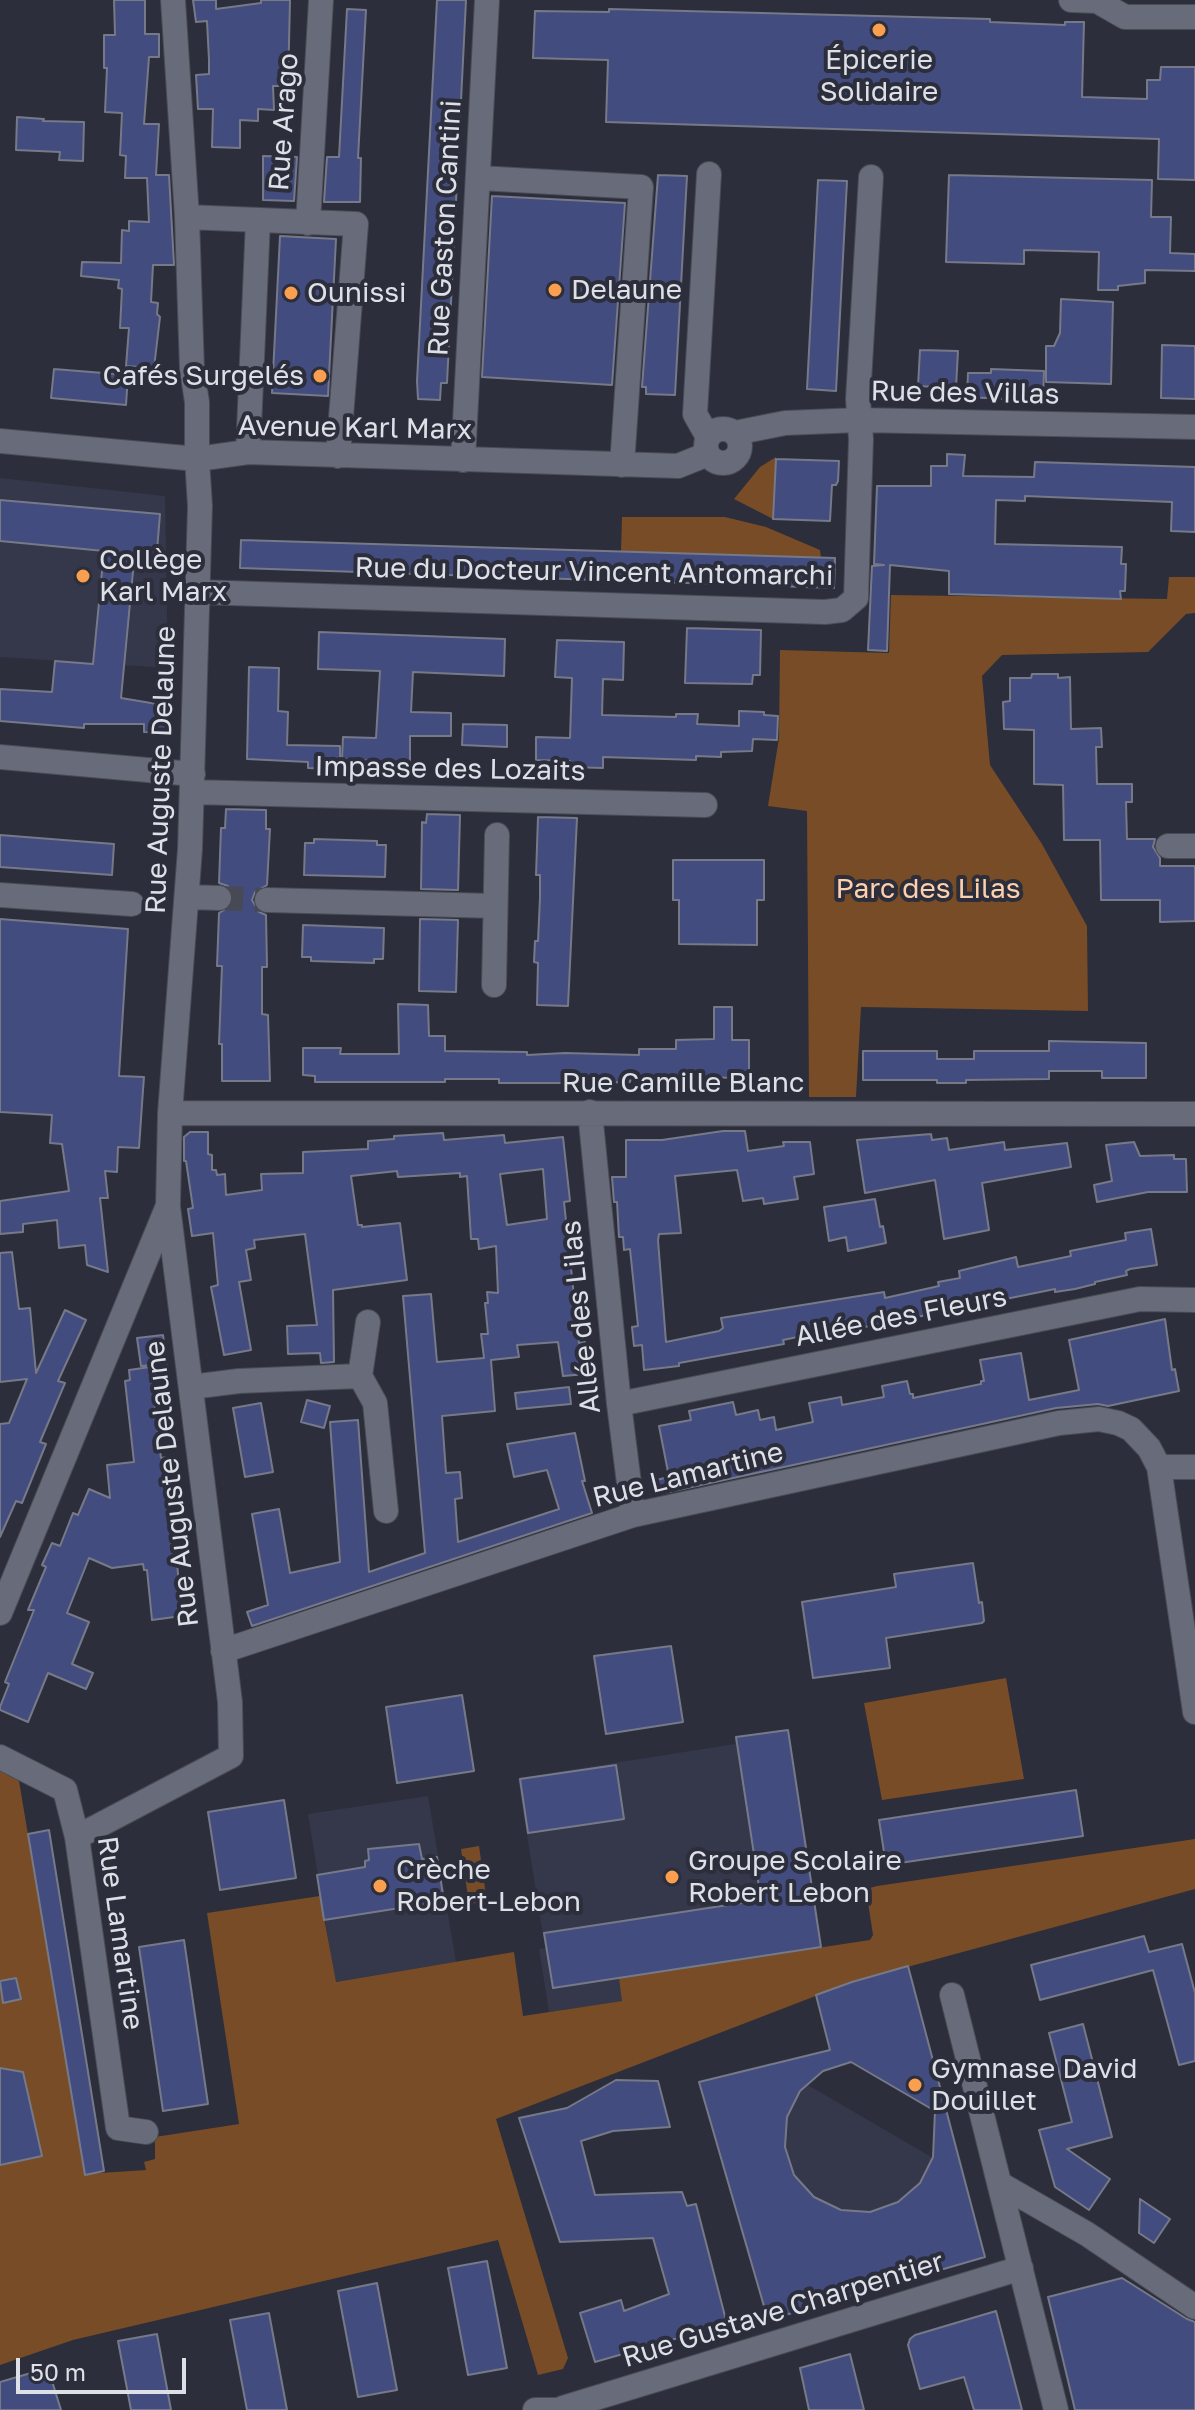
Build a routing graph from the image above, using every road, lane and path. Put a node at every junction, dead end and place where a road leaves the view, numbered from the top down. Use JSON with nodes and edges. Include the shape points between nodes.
{"nodes":[{"id":1,"x":173,"y":0,"type":"edge"},
{"id":2,"x":321,"y":0,"type":"edge"},
{"id":3,"x":487,"y":0,"type":"edge"},
{"id":4,"x":1071,"y":0,"type":"edge"},
{"id":5,"x":1195,"y":17,"type":"edge"},
{"id":6,"x":709,"y":174,"type":"dead end"},
{"id":7,"x":871,"y":177,"type":"dead end"},
{"id":8,"x":479,"y":178,"type":"junction"},
{"id":9,"x":187,"y":217,"type":"junction"},
{"id":10,"x":258,"y":220,"type":"junction"},
{"id":11,"x":308,"y":223,"type":"junction"},
{"id":12,"x":859,"y":420,"type":"junction"},
{"id":13,"x":1195,"y":427,"type":"edge"},
{"id":14,"x":735,"y":433,"type":"joint"},
{"id":15,"x":0,"y":441,"type":"edge"},
{"id":16,"x":708,"y":446,"type":"junction"},
{"id":17,"x":248,"y":452,"type":"junction"},
{"id":18,"x":338,"y":456,"type":"junction"},
{"id":19,"x":197,"y":459,"type":"junction"},
{"id":20,"x":463,"y":460,"type":"junction"},
{"id":21,"x":622,"y":465,"type":"junction"},
{"id":22,"x":197,"y":592,"type":"junction"},
{"id":23,"x":0,"y":757,"type":"edge"},
{"id":24,"x":192,"y":783,"type":"junction"},
{"id":25,"x":705,"y":805,"type":"dead end"},
{"id":26,"x":497,"y":835,"type":"dead end"},
{"id":27,"x":1168,"y":846,"type":"dead end"},
{"id":28,"x":1195,"y":846,"type":"edge"},
{"id":29,"x":0,"y":895,"type":"edge"},
{"id":30,"x":187,"y":897,"type":"junction"},
{"id":31,"x":219,"y":898,"type":"tunnel mouth"},
{"id":32,"x":267,"y":900,"type":"tunnel mouth"},
{"id":33,"x":132,"y":904,"type":"dead end"},
{"id":34,"x":495,"y":906,"type":"junction"},
{"id":35,"x":494,"y":985,"type":"dead end"},
{"id":36,"x":590,"y":1112,"type":"junction"},
{"id":37,"x":170,"y":1113,"type":"junction"},
{"id":38,"x":1195,"y":1114,"type":"edge"},
{"id":39,"x":168,"y":1206,"type":"junction"},
{"id":40,"x":1195,"y":1300,"type":"edge"},
{"id":41,"x":368,"y":1322,"type":"dead end"},
{"id":42,"x":360,"y":1376,"type":"junction"},
{"id":43,"x":191,"y":1387,"type":"junction"},
{"id":44,"x":619,"y":1404,"type":"junction"},
{"id":45,"x":1159,"y":1467,"type":"junction"},
{"id":46,"x":1195,"y":1467,"type":"edge"},
{"id":47,"x":386,"y":1511,"type":"dead end"},
{"id":48,"x":633,"y":1515,"type":"junction"},
{"id":49,"x":0,"y":1613,"type":"edge"},
{"id":50,"x":223,"y":1651,"type":"junction"},
{"id":51,"x":1195,"y":1712,"type":"edge"},
{"id":52,"x":0,"y":1757,"type":"edge"},
{"id":53,"x":77,"y":1837,"type":"junction"},
{"id":54,"x":952,"y":1995,"type":"dead end"},
{"id":55,"x":146,"y":2132,"type":"dead end"},
{"id":56,"x":1000,"y":2184,"type":"junction"},
{"id":57,"x":1021,"y":2268,"type":"junction"},
{"id":58,"x":1195,"y":2307,"type":"edge"},
{"id":59,"x":564,"y":2409,"type":"edge"},
{"id":60,"x":535,"y":2410,"type":"edge"},
{"id":61,"x":1056,"y":2410,"type":"edge"}],
"edges":[{"from":1,"to":9,"type":"street","name":"Rue Auguste Delaune"},
{"from":2,"to":11,"type":"street","name":"Rue Arago"},
{"from":3,"to":8,"type":"street","name":"Rue Gaston Cantini"},
{"from":4,"to":5,"type":"street","via":[[1097,1],[1125,17]]},
{"from":6,"to":16,"type":"street","via":[[695,414]]},
{"from":7,"to":12,"type":"street","name":"Rue du Docteur Vincent Antomarchi"},
{"from":8,"to":20,"type":"street","name":"Rue Gaston Cantini"},
{"from":8,"to":21,"type":"street","via":[[641,187]]},
{"from":9,"to":10,"type":"street","name":"Rue Arago"},
{"from":9,"to":19,"type":"street","name":"Rue Auguste Delaune"},
{"from":10,"to":11,"type":"street","name":"Rue Arago"},
{"from":10,"to":17,"type":"street"},
{"from":11,"to":18,"type":"street","via":[[356,224]]},
{"from":12,"to":13,"type":"street","name":"Rue des Villas"},
{"from":12,"to":14,"type":"street","name":"Rue des Villas","via":[[785,423]]},
{"from":12,"to":22,"type":"street","name":"Rue du Docteur Vincent Antomarchi","via":[[856,598],[842,610]]},
{"from":14,"to":16,"type":"street","name":"Avenue Karl Marx","via":[[740,448],[736,458],[722,464]]},
{"from":15,"to":19,"type":"street","name":"Avenue Karl Marx"},
{"from":16,"to":21,"type":"street","name":"Avenue Karl Marx","via":[[678,466]]},
{"from":17,"to":18,"type":"street","name":"Avenue Karl Marx"},
{"from":17,"to":19,"type":"street","name":"Avenue Karl Marx"},
{"from":18,"to":20,"type":"street","name":"Avenue Karl Marx"},
{"from":19,"to":22,"type":"street","name":"Rue Auguste Delaune"},
{"from":20,"to":21,"type":"street","name":"Avenue Karl Marx"},
{"from":22,"to":24,"type":"street","name":"Rue Auguste Delaune"},
{"from":23,"to":24,"type":"street","name":"Impasse des Lozaits"},
{"from":24,"to":25,"type":"street","name":"Impasse des Lozaits"},
{"from":24,"to":30,"type":"street","name":"Rue Auguste Delaune"},
{"from":26,"to":34,"type":"street"},
{"from":27,"to":28,"type":"street"},
{"from":29,"to":33,"type":"street"},
{"from":30,"to":31,"type":"street"},
{"from":30,"to":37,"type":"street","name":"Rue Auguste Delaune"},
{"from":32,"to":34,"type":"street"},
{"from":34,"to":35,"type":"street"},
{"from":36,"to":37,"type":"street","name":"Rue Camille Blanc"},
{"from":36,"to":38,"type":"street","name":"Rue Camille Blanc"},
{"from":36,"to":44,"type":"street","name":"Allée des Lilas"},
{"from":37,"to":39,"type":"street","name":"Rue Auguste Delaune"},
{"from":39,"to":43,"type":"street","name":"Rue Auguste Delaune"},
{"from":39,"to":49,"type":"street","name":"Rue Auguste Delaune"},
{"from":40,"to":44,"type":"street","name":"Allée des Fleurs","via":[[1140,1299]]},
{"from":41,"to":42,"type":"street"},
{"from":42,"to":43,"type":"street"},
{"from":42,"to":47,"type":"street","via":[[375,1403]]},
{"from":43,"to":50,"type":"street","name":"Rue Auguste Delaune"},
{"from":44,"to":48,"type":"street","name":"Allée des Lilas"},
{"from":45,"to":46,"type":"street"},
{"from":45,"to":48,"type":"street","name":"Rue Lamartine","via":[[1131,1429],[1084,1419]]},
{"from":45,"to":51,"type":"street","name":"Rue Lamartine"},
{"from":48,"to":50,"type":"street","name":"Rue Lamartine"},
{"from":50,"to":53,"type":"street","name":"Rue Auguste Delaune","via":[[231,1756]]},
{"from":52,"to":53,"type":"street","name":"Rue Lamartine","via":[[65,1790]]},
{"from":53,"to":55,"type":"street","name":"Rue Lamartine","via":[[118,2128]]},
{"from":54,"to":56,"type":"street"},
{"from":56,"to":57,"type":"street"},
{"from":56,"to":58,"type":"street","via":[[1087,2234]]},
{"from":57,"to":59,"type":"street","name":"Rue Gustave Charpentier"},
{"from":57,"to":61,"type":"street"},
{"from":59,"to":60,"type":"street","name":"Rue Gustave Charpentier"}]}
